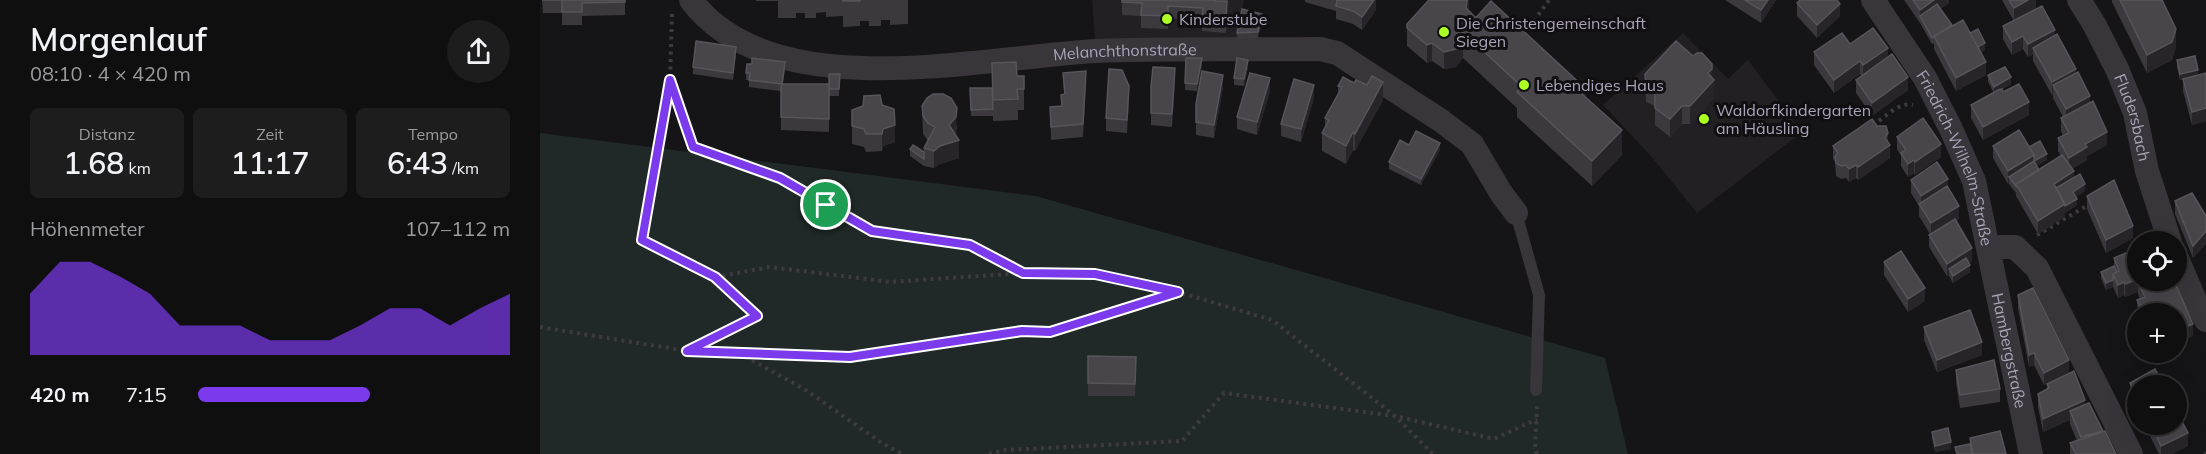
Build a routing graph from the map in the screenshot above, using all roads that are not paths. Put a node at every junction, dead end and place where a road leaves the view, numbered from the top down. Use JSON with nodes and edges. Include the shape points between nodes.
{"nodes":[{"id":1,"x":1873,"y":0,"type":"edge"},
{"id":2,"x":2079,"y":0,"type":"edge"},
{"id":3,"x":681,"y":6,"type":"edge"},
{"id":4,"x":1516,"y":213,"type":"joint"},
{"id":5,"x":2166,"y":231,"type":"edge"},
{"id":6,"x":1989,"y":247,"type":"junction"},
{"id":7,"x":2187,"y":282,"type":"edge"},
{"id":8,"x":2206,"y":320,"type":"edge"},
{"id":9,"x":1536,"y":390,"type":"dead end"},
{"id":10,"x":2031,"y":454,"type":"edge"},
{"id":11,"x":2131,"y":454,"type":"edge"}],
"edges":[{"from":1,"to":6,"type":"street","name":"Friedrich-Wilhelm-Straße","via":[[1925,78],[1943,113],[1974,181]]},
{"from":2,"to":5,"type":"street","name":"Fludersbach","via":[[2117,69],[2135,112],[2147,171]]},
{"from":3,"to":4,"type":"street","name":"Melanchthonstraße","via":[[767,53],[799,62],[849,68],[894,68],[1097,51],[1337,53],[1472,144]]},
{"from":4,"to":9,"type":"lane","via":[[1539,295]]},
{"from":6,"to":10,"type":"street","name":"Hambergstraße"},
{"from":6,"to":11,"type":"street","name":"Friedrich-Wilhelm-Straße","via":[[2015,247],[2037,268]]},
{"from":7,"to":8,"type":"street"}]}
